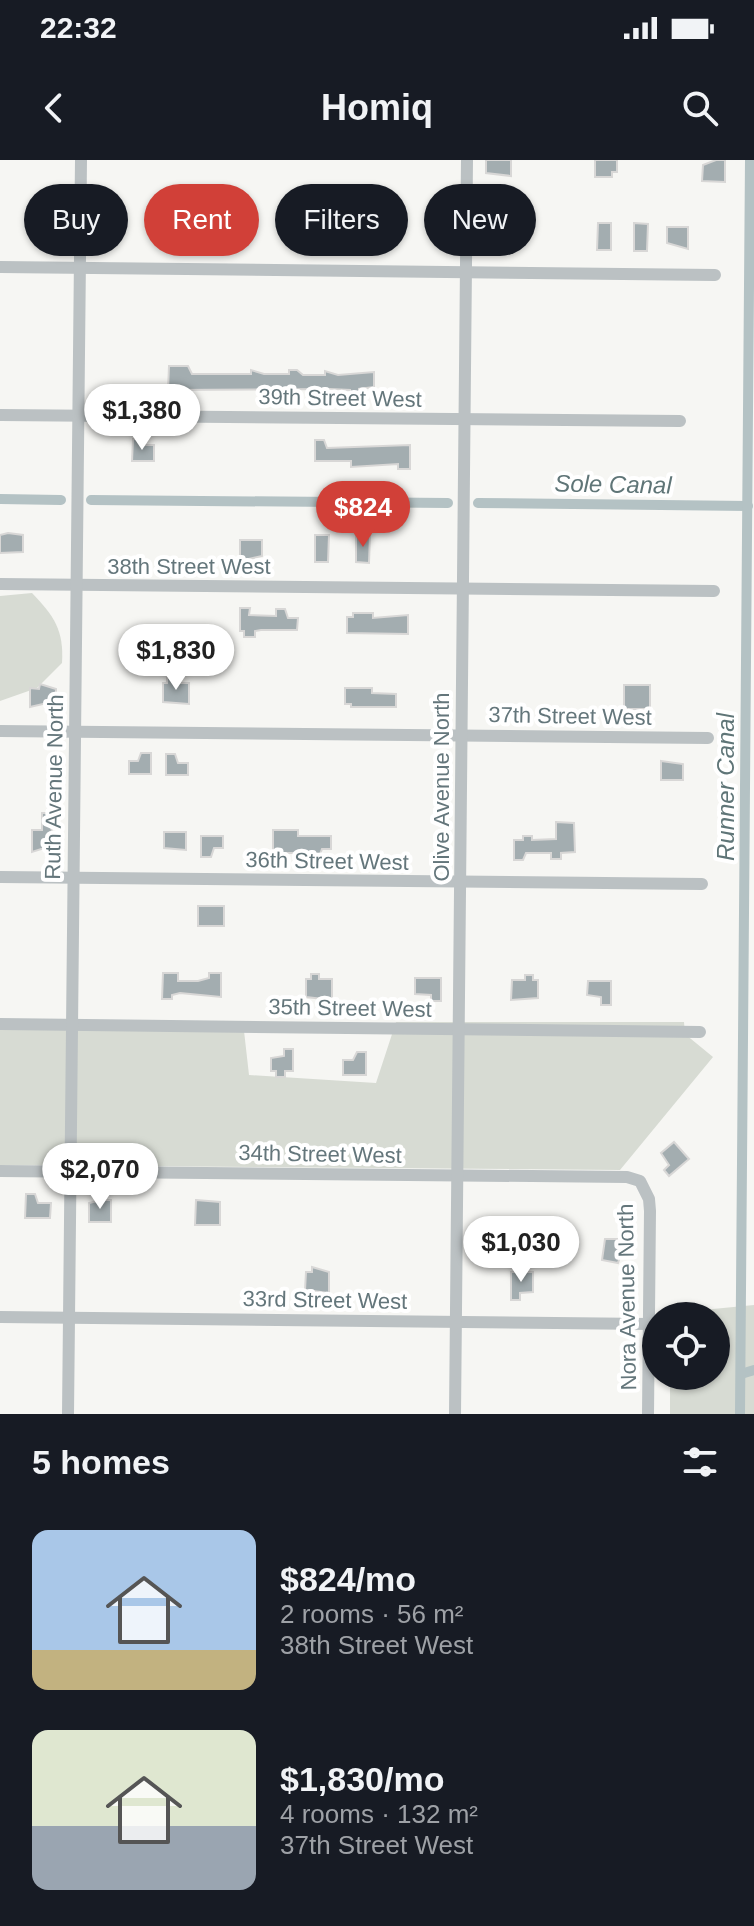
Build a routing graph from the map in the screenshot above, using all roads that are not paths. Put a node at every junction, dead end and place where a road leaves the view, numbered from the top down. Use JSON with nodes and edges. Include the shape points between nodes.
{"nodes":[{"id":1,"x":81,"y":160,"type":"edge"},
{"id":2,"x":467,"y":160,"type":"edge"},
{"id":3,"x":0,"y":267,"type":"edge"},
{"id":4,"x":80,"y":269,"type":"junction"},
{"id":5,"x":466,"y":272,"type":"junction"},
{"id":6,"x":715,"y":275,"type":"dead end"},
{"id":7,"x":0,"y":415,"type":"edge"},
{"id":8,"x":78,"y":415,"type":"junction"},
{"id":9,"x":464,"y":419,"type":"junction"},
{"id":10,"x":680,"y":421,"type":"dead end"},
{"id":11,"x":0,"y":584,"type":"edge"},
{"id":12,"x":77,"y":585,"type":"junction"},
{"id":13,"x":463,"y":588,"type":"junction"},
{"id":14,"x":714,"y":591,"type":"dead end"},
{"id":15,"x":0,"y":731,"type":"edge"},
{"id":16,"x":75,"y":732,"type":"junction"},
{"id":17,"x":461,"y":735,"type":"junction"},
{"id":18,"x":708,"y":738,"type":"dead end"},
{"id":19,"x":0,"y":877,"type":"edge"},
{"id":20,"x":73,"y":878,"type":"junction"},
{"id":21,"x":460,"y":883,"type":"junction"},
{"id":22,"x":702,"y":884,"type":"dead end"},
{"id":23,"x":0,"y":1024,"type":"edge"},
{"id":24,"x":71,"y":1025,"type":"junction"},
{"id":25,"x":458,"y":1030,"type":"junction"},
{"id":26,"x":700,"y":1032,"type":"dead end"},
{"id":27,"x":0,"y":1171,"type":"edge"},
{"id":28,"x":70,"y":1171,"type":"junction"},
{"id":29,"x":457,"y":1175,"type":"junction"},
{"id":30,"x":640,"y":1181,"type":"joint"},
{"id":31,"x":649,"y":1302,"type":"edge"},
{"id":32,"x":0,"y":1317,"type":"edge"},
{"id":33,"x":69,"y":1318,"type":"junction"},
{"id":34,"x":456,"y":1322,"type":"junction"},
{"id":35,"x":642,"y":1324,"type":"edge"},
{"id":36,"x":648,"y":1390,"type":"edge"},
{"id":37,"x":68,"y":1414,"type":"edge"},
{"id":38,"x":455,"y":1414,"type":"edge"},
{"id":39,"x":648,"y":1414,"type":"edge"}],
"edges":[{"from":1,"to":4,"type":"street","name":"Ruth Avenue North"},
{"from":2,"to":5,"type":"street","name":"Olive Avenue North"},
{"from":3,"to":4,"type":"street"},
{"from":4,"to":5,"type":"street"},
{"from":4,"to":8,"type":"street","name":"Ruth Avenue North"},
{"from":5,"to":6,"type":"street"},
{"from":5,"to":9,"type":"street","name":"Olive Avenue North"},
{"from":7,"to":8,"type":"street","name":"39th Street West"},
{"from":8,"to":9,"type":"street","name":"39th Street West"},
{"from":8,"to":12,"type":"street","name":"Ruth Avenue North"},
{"from":9,"to":10,"type":"street","name":"39th Street West"},
{"from":9,"to":13,"type":"street","name":"Olive Avenue North"},
{"from":11,"to":12,"type":"street","name":"38th Street West"},
{"from":12,"to":13,"type":"street","name":"38th Street West"},
{"from":12,"to":16,"type":"street","name":"Ruth Avenue North"},
{"from":13,"to":14,"type":"street","name":"38th Street West"},
{"from":13,"to":17,"type":"street","name":"Olive Avenue North"},
{"from":15,"to":16,"type":"street","name":"37th Street West"},
{"from":16,"to":17,"type":"street","name":"37th Street West"},
{"from":16,"to":20,"type":"street","name":"Ruth Avenue North"},
{"from":17,"to":18,"type":"street","name":"37th Street West"},
{"from":17,"to":21,"type":"street","name":"Olive Avenue North"},
{"from":19,"to":20,"type":"street","name":"36th Street West"},
{"from":20,"to":21,"type":"street","name":"36th Street West"},
{"from":20,"to":24,"type":"street","name":"Ruth Avenue North"},
{"from":21,"to":22,"type":"street","name":"36th Street West"},
{"from":21,"to":25,"type":"street","name":"Olive Avenue North"},
{"from":23,"to":24,"type":"street","name":"35th Street West"},
{"from":24,"to":25,"type":"street","name":"35th Street West"},
{"from":24,"to":28,"type":"street","name":"Ruth Avenue North"},
{"from":25,"to":26,"type":"street","name":"35th Street West"},
{"from":25,"to":29,"type":"street","name":"Olive Avenue North"},
{"from":27,"to":28,"type":"street","name":"34th Street West"},
{"from":28,"to":29,"type":"street","name":"34th Street West"},
{"from":28,"to":33,"type":"street","name":"Ruth Avenue North"},
{"from":29,"to":30,"type":"street","name":"34th Street West"},
{"from":29,"to":34,"type":"street","name":"Olive Avenue North"},
{"from":30,"to":31,"type":"street","name":"Nora Avenue North","via":[[649,1199]]},
{"from":32,"to":33,"type":"street","name":"33rd Street West"},
{"from":33,"to":34,"type":"street","name":"33rd Street West"},
{"from":33,"to":37,"type":"street","name":"Ruth Avenue North"},
{"from":34,"to":35,"type":"street","name":"33rd Street West"},
{"from":34,"to":38,"type":"street","name":"Olive Avenue North"},
{"from":36,"to":39,"type":"street","name":"Nora Avenue North"}]}
